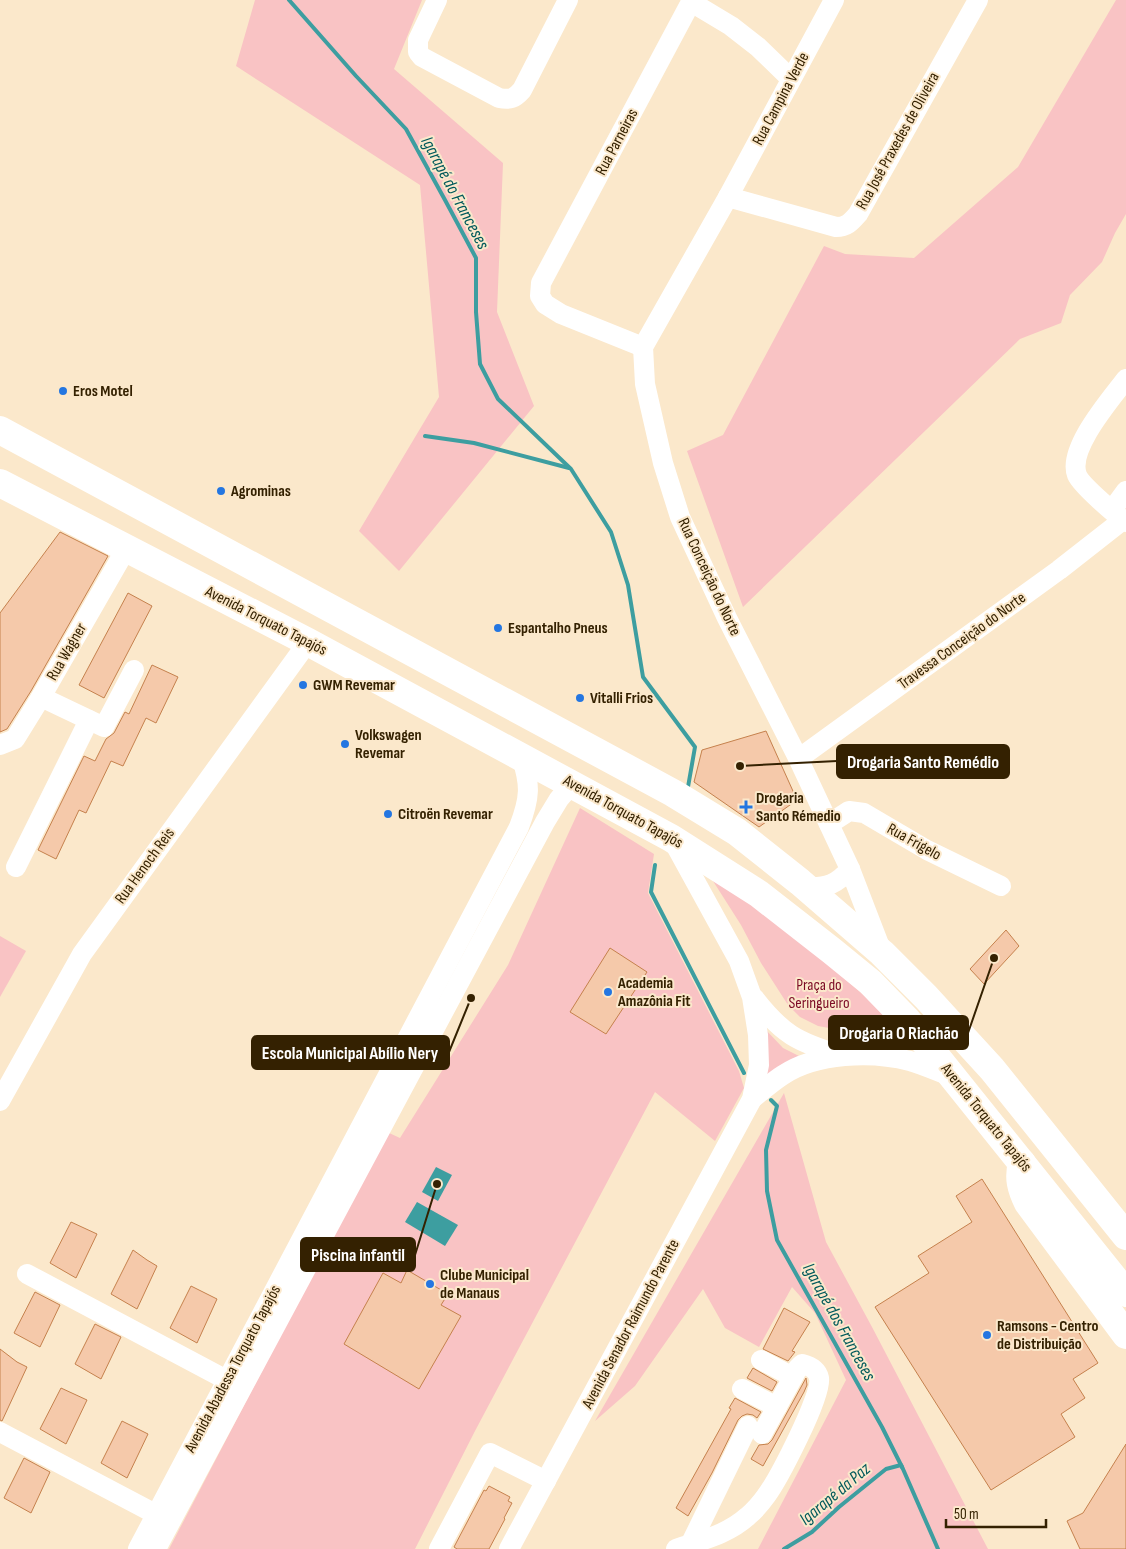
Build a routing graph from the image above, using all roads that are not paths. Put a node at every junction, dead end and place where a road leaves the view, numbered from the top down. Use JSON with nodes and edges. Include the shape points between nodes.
{"nodes":[{"id":1,"x":437,"y":0,"type":"edge"},
{"id":2,"x":568,"y":0,"type":"edge"},
{"id":3,"x":834,"y":0,"type":"edge"},
{"id":4,"x":978,"y":0,"type":"edge"},
{"id":5,"x":692,"y":1,"type":"edge"},
{"id":6,"x":792,"y":79,"type":"junction"},
{"id":7,"x":728,"y":198,"type":"junction"},
{"id":8,"x":642,"y":347,"type":"junction"},
{"id":9,"x":1126,"y":378,"type":"edge"},
{"id":10,"x":0,"y":430,"type":"edge"},
{"id":11,"x":0,"y":483,"type":"edge"},
{"id":12,"x":1126,"y":491,"type":"edge"},
{"id":13,"x":1120,"y":517,"type":"edge"},
{"id":14,"x":126,"y":549,"type":"junction"},
{"id":15,"x":308,"y":642,"type":"junction"},
{"id":16,"x":134,"y":670,"type":"dead end"},
{"id":17,"x":41,"y":697,"type":"junction"},
{"id":18,"x":89,"y":720,"type":"junction"},
{"id":19,"x":0,"y":745,"type":"edge"},
{"id":20,"x":521,"y":756,"type":"junction"},
{"id":21,"x":798,"y":758,"type":"junction"},
{"id":22,"x":572,"y":784,"type":"junction"},
{"id":23,"x":829,"y":824,"type":"junction"},
{"id":24,"x":671,"y":838,"type":"junction"},
{"id":25,"x":16,"y":867,"type":"dead end"},
{"id":26,"x":850,"y":869,"type":"junction"},
{"id":27,"x":1001,"y":886,"type":"dead end"},
{"id":28,"x":807,"y":887,"type":"junction"},
{"id":29,"x":477,"y":905,"type":"junction"},
{"id":30,"x":496,"y":914,"type":"junction"},
{"id":31,"x":882,"y":952,"type":"junction"},
{"id":32,"x":752,"y":997,"type":"junction"},
{"id":33,"x":412,"y":1050,"type":"junction"},
{"id":34,"x":844,"y":1057,"type":"junction"},
{"id":35,"x":953,"y":1077,"type":"junction"},
{"id":36,"x":752,"y":1099,"type":"junction"},
{"id":37,"x":0,"y":1101,"type":"edge"},
{"id":38,"x":1022,"y":1163,"type":"junction"},
{"id":39,"x":1126,"y":1236,"type":"edge"},
{"id":40,"x":27,"y":1274,"type":"dead end"},
{"id":41,"x":1126,"y":1293,"type":"edge"},
{"id":42,"x":1126,"y":1335,"type":"edge"},
{"id":43,"x":760,"y":1360,"type":"dead end"},
{"id":44,"x":793,"y":1377,"type":"junction"},
{"id":45,"x":235,"y":1384,"type":"junction"},
{"id":46,"x":742,"y":1389,"type":"dead end"},
{"id":47,"x":776,"y":1407,"type":"junction"},
{"id":48,"x":0,"y":1432,"type":"edge"},
{"id":49,"x":546,"y":1481,"type":"junction"},
{"id":50,"x":163,"y":1518,"type":"junction"},
{"id":51,"x":684,"y":1546,"type":"edge"},
{"id":52,"x":138,"y":1549,"type":"edge"},
{"id":53,"x":156,"y":1549,"type":"edge"},
{"id":54,"x":439,"y":1549,"type":"edge"},
{"id":55,"x":509,"y":1549,"type":"edge"}],
"edges":[{"from":1,"to":2,"type":"street","via":[[418,40],[418,52],[499,98],[509,100],[522,90]]},
{"from":3,"to":6,"type":"street","name":"Rua Campina Verde"},
{"from":4,"to":7,"type":"street","name":"Rua José Praxedes de Oliveira","via":[[852,221],[844,227],[836,227]]},
{"from":5,"to":6,"type":"street","via":[[738,31]]},
{"from":5,"to":8,"type":"street","name":"Rua Parneiras","via":[[541,283],[540,296],[545,304],[560,314]]},
{"from":6,"to":7,"type":"street","name":"Rua Campina Verde"},
{"from":7,"to":8,"type":"street"},
{"from":8,"to":21,"type":"street","name":"Rua Conceição do Norte","via":[[645,384],[663,463],[680,517]]},
{"from":9,"to":13,"type":"street","via":[[1088,432],[1078,450],[1075,466],[1077,476]]},
{"from":10,"to":28,"type":"highway","name":"Avenida Torquato Tapajós","via":[[673,793],[737,832]]},
{"from":11,"to":14,"type":"highway","name":"Avenida Torquato Tapajós"},
{"from":12,"to":13,"type":"street","name":"Travessa Conceição do Norte"},
{"from":13,"to":21,"type":"street","name":"Travessa Conceição do Norte","via":[[1059,570]]},
{"from":14,"to":15,"type":"highway","name":"Avenida Torquato Tapajós"},
{"from":14,"to":17,"type":"street","name":"Rua Wagner"},
{"from":15,"to":20,"type":"highway","name":"Avenida Torquato Tapajós"},
{"from":15,"to":37,"type":"street","name":"Rua Henoch Reis","via":[[82,954]]},
{"from":16,"to":18,"type":"street","via":[[104,727]]},
{"from":17,"to":18,"type":"street"},
{"from":17,"to":19,"type":"street","name":"Rua Wagner","via":[[15,739]]},
{"from":18,"to":25,"type":"street"},
{"from":20,"to":22,"type":"highway","name":"Avenida Torquato Tapajós"},
{"from":20,"to":29,"type":"street","name":"Avenida Abadessa Torquato Tapajós","via":[[528,777],[525,811]]},
{"from":21,"to":23,"type":"street","name":"Rua Conceição do Norte"},
{"from":22,"to":24,"type":"highway","name":"Avenida Torquato Tapajós"},
{"from":22,"to":30,"type":"street","name":"Avenida Abadessa Torquato Tapajós","via":[[545,822]]},
{"from":23,"to":26,"type":"street","name":"Rua Conceição do Norte"},
{"from":23,"to":27,"type":"street","name":"Rua Frigelo","via":[[849,811],[864,814],[927,850]]},
{"from":24,"to":32,"type":"street","name":"Avenida Senador Raimundo Parente","via":[[739,961]]},
{"from":24,"to":35,"type":"highway","name":"Avenida Torquato Tapajós","via":[[759,894],[870,982],[907,1020]]},
{"from":26,"to":28,"type":"street","via":[[827,887]]},
{"from":26,"to":31,"type":"street","name":"Rua Conceição do Norte"},
{"from":28,"to":31,"type":"highway","name":"Avenida Torquato Tapajós"},
{"from":29,"to":30,"type":"street"},
{"from":29,"to":33,"type":"street","name":"Avenida Abadessa Torquato Tapajós"},
{"from":30,"to":33,"type":"street","name":"Avenida Abadessa Torquato Tapajós"},
{"from":31,"to":39,"type":"highway","name":"Avenida Torquato Tapajós","via":[[992,1069]]},
{"from":32,"to":34,"type":"street","via":[[783,1031],[801,1042]]},
{"from":32,"to":36,"type":"street","name":"Avenida Senador Raimundo Parente","via":[[759,1065]]},
{"from":33,"to":45,"type":"street","name":"Avenida Abadessa Torquato Tapajós"},
{"from":34,"to":35,"type":"street","name":"Avenida Senador Raimundo Parente","via":[[872,1056],[909,1061]]},
{"from":34,"to":36,"type":"street","name":"Avenida Senador Raimundo Parente","via":[[812,1062],[784,1074]]},
{"from":35,"to":38,"type":"highway","name":"Avenida Torquato Tapajós"},
{"from":36,"to":49,"type":"street","name":"Avenida Senador Raimundo Parente"},
{"from":38,"to":41,"type":"highway","name":"Avenida Torquato Tapajós"},
{"from":38,"to":42,"type":"highway","via":[[1020,1183],[1028,1203]]},
{"from":40,"to":45,"type":"street"},
{"from":43,"to":44,"type":"street"},
{"from":44,"to":47,"type":"street"},
{"from":44,"to":51,"type":"street","via":[[802,1364],[808,1365],[816,1370],[818,1390],[796,1444],[766,1496],[733,1528]]},
{"from":45,"to":50,"type":"street","name":"Avenida Abadessa Torquato Tapajós"},
{"from":46,"to":47,"type":"street"},
{"from":47,"to":51,"type":"street","via":[[755,1430]]},
{"from":48,"to":50,"type":"street"},
{"from":49,"to":54,"type":"street","via":[[490,1453]]},
{"from":49,"to":55,"type":"street","name":"Avenida Senador Raimundo Parente"},
{"from":50,"to":52,"type":"street","name":"Avenida Abadessa Torquato Tapajós"},
{"from":50,"to":53,"type":"street","name":"Avenida Abadessa Torquato Tapajós"}]}
